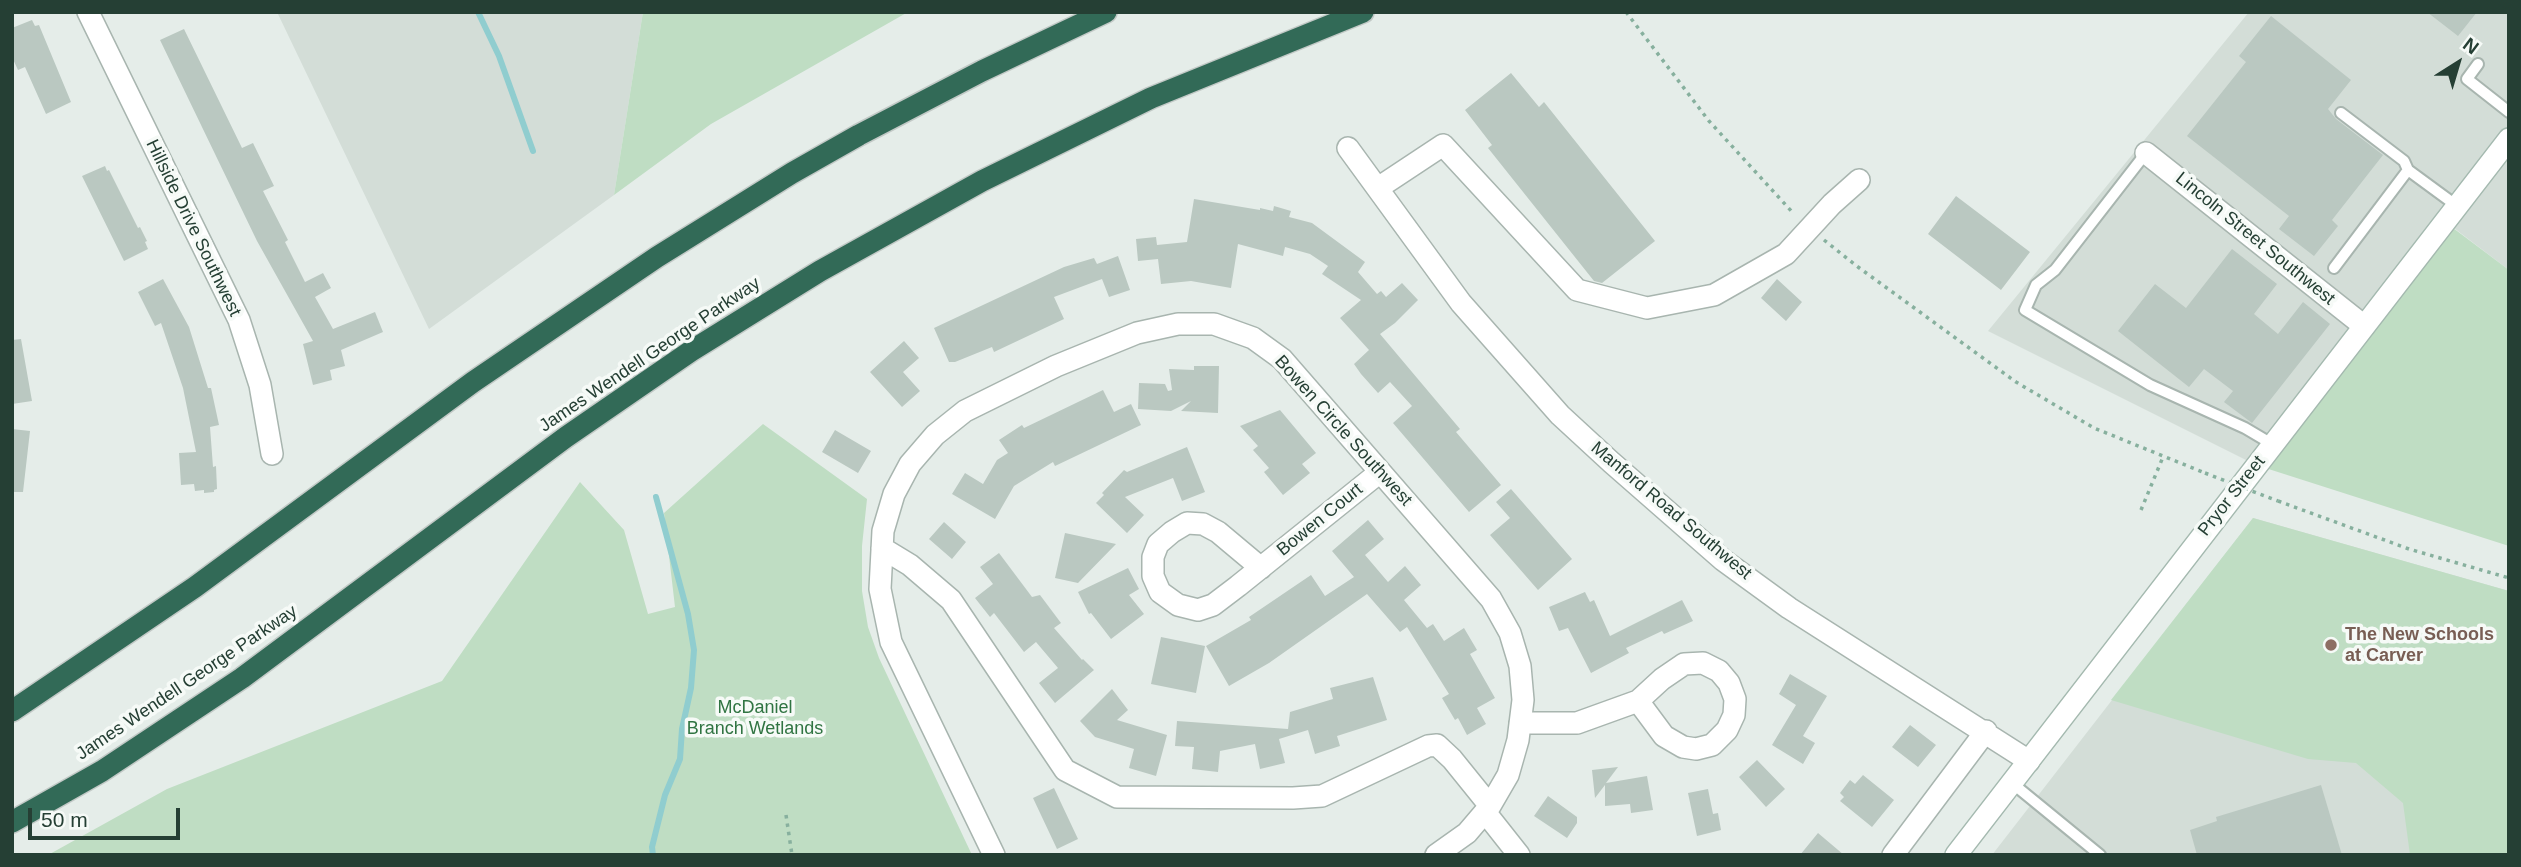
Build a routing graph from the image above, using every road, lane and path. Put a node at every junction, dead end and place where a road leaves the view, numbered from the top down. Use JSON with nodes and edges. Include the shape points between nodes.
{"nodes":[{"id":1,"x":88,"y":12,"type":"edge"},
{"id":2,"x":1088,"y":12,"type":"edge"},
{"id":3,"x":1106,"y":12,"type":"edge"},
{"id":4,"x":1363,"y":12,"type":"edge"},
{"id":5,"x":1626,"y":12,"type":"edge"},
{"id":6,"x":1043,"y":41,"type":"junction"},
{"id":7,"x":2478,"y":64,"type":"dead end"},
{"id":8,"x":2509,"y":112,"type":"edge"},
{"id":9,"x":2341,"y":113,"type":"dead end"},
{"id":10,"x":2509,"y":139,"type":"edge"},
{"id":11,"x":1348,"y":148,"type":"dead end"},
{"id":12,"x":2146,"y":153,"type":"joint"},
{"id":13,"x":2408,"y":170,"type":"junction"},
{"id":14,"x":1859,"y":180,"type":"dead end"},
{"id":15,"x":1378,"y":188,"type":"junction"},
{"id":16,"x":2457,"y":206,"type":"junction"},
{"id":17,"x":1810,"y":229,"type":"junction"},
{"id":18,"x":2333,"y":268,"type":"dead end"},
{"id":19,"x":2364,"y":326,"type":"junction"},
{"id":20,"x":2272,"y":444,"type":"junction"},
{"id":21,"x":272,"y":454,"type":"dead end"},
{"id":22,"x":2163,"y":457,"type":"junction"},
{"id":23,"x":1380,"y":472,"type":"junction"},
{"id":24,"x":2141,"y":510,"type":"dead end"},
{"id":25,"x":882,"y":548,"type":"junction"},
{"id":26,"x":1261,"y":568,"type":"junction"},
{"id":27,"x":2509,"y":578,"type":"edge"},
{"id":28,"x":1638,"y":701,"type":"junction"},
{"id":29,"x":12,"y":710,"type":"edge"},
{"id":30,"x":1520,"y":723,"type":"junction"},
{"id":31,"x":1986,"y":732,"type":"junction"},
{"id":32,"x":2029,"y":761,"type":"junction"},
{"id":33,"x":2012,"y":783,"type":"junction"},
{"id":34,"x":1488,"y":809,"type":"junction"},
{"id":35,"x":786,"y":815,"type":"dead end"},
{"id":36,"x":12,"y":822,"type":"edge"},
{"id":37,"x":792,"y":855,"type":"edge"},
{"id":38,"x":994,"y":855,"type":"edge"},
{"id":39,"x":1436,"y":855,"type":"edge"},
{"id":40,"x":1519,"y":855,"type":"edge"},
{"id":41,"x":1893,"y":855,"type":"edge"},
{"id":42,"x":1956,"y":855,"type":"edge"},
{"id":43,"x":2100,"y":855,"type":"edge"}],
"edges":[{"from":1,"to":21,"type":"street","name":"Hillside Drive Southwest","via":[[239,320],[260,385]]},
{"from":2,"to":6,"type":"highway"},
{"from":3,"to":6,"type":"highway"},
{"from":4,"to":36,"type":"highway","name":"James Wendell George Parkway","via":[[1152,98],[982,181],[820,271],[691,351],[566,437],[242,678],[102,771]]},
{"from":5,"to":17,"type":"path","via":[[1709,121]]},
{"from":6,"to":29,"type":"highway","via":[[859,135],[657,257],[473,382],[195,587]]},
{"from":7,"to":8,"type":"lane","via":[[2467,79]]},
{"from":9,"to":13,"type":"lane","via":[[2404,161]]},
{"from":10,"to":16,"type":"street","name":"Pryor Street"},
{"from":11,"to":15,"type":"street","name":"Manford Road Southwest"},
{"from":12,"to":19,"type":"street","name":"Lincoln Street Southwest"},
{"from":12,"to":20,"type":"lane","via":[[2055,270],[2036,285],[2025,310],[2150,385]]},
{"from":13,"to":16,"type":"lane"},
{"from":13,"to":18,"type":"lane"},
{"from":14,"to":17,"type":"street"},
{"from":15,"to":17,"type":"street","via":[[1443,145],[1577,290],[1647,308],[1714,295],[1786,254]]},
{"from":15,"to":31,"type":"street","name":"Manford Road Southwest","via":[[1461,303],[1560,415],[1611,462],[1723,560],[1789,608]]},
{"from":16,"to":19,"type":"street","name":"Pryor Street"},
{"from":17,"to":22,"type":"path","via":[[2016,382],[2094,428]]},
{"from":19,"to":20,"type":"street","name":"Pryor Street"},
{"from":20,"to":32,"type":"street","name":"Pryor Street"},
{"from":22,"to":24,"type":"path"},
{"from":22,"to":27,"type":"path","bridge":true,"via":[[2409,549]]},
{"from":23,"to":25,"type":"street","name":"Bowen Circle Southwest","via":[[1282,359],[1253,338],[1214,324],[1178,324],[1137,333],[1056,366],[965,411],[934,435],[910,464],[894,494]]},
{"from":23,"to":26,"type":"street","name":"Bowen Court"},
{"from":23,"to":30,"type":"street","name":"Bowen Circle Southwest","via":[[1491,598],[1510,633],[1520,666]]},
{"from":25,"to":34,"type":"street","via":[[951,600],[1065,769],[1117,797],[1322,796],[1437,745]]},
{"from":25,"to":38,"type":"street","name":"Bowen Circle Southwest","via":[[880,589],[891,642]]},
{"from":26,"to":26,"type":"street","name":"Bowen Court","via":[[1213,606],[1198,610],[1178,605],[1160,592],[1153,576],[1153,557],[1158,544],[1171,532],[1187,523],[1203,524]]},
{"from":28,"to":28,"type":"street","via":[[1685,664],[1703,663],[1719,670],[1735,699],[1727,730],[1712,744],[1696,750],[1664,736]]},
{"from":28,"to":30,"type":"street","via":[[1577,723]]},
{"from":30,"to":34,"type":"street","name":"Bowen Circle Southwest","via":[[1508,775]]},
{"from":31,"to":32,"type":"street","name":"Manford Road Southwest"},
{"from":31,"to":41,"type":"street"},
{"from":32,"to":33,"type":"street","name":"Pryor Street"},
{"from":33,"to":42,"type":"street","name":"Pryor Street"},
{"from":33,"to":43,"type":"lane"},
{"from":34,"to":39,"type":"street","name":"Bowen Circle Southwest","via":[[1467,833]]},
{"from":34,"to":40,"type":"street"},
{"from":35,"to":37,"type":"path"}]}
